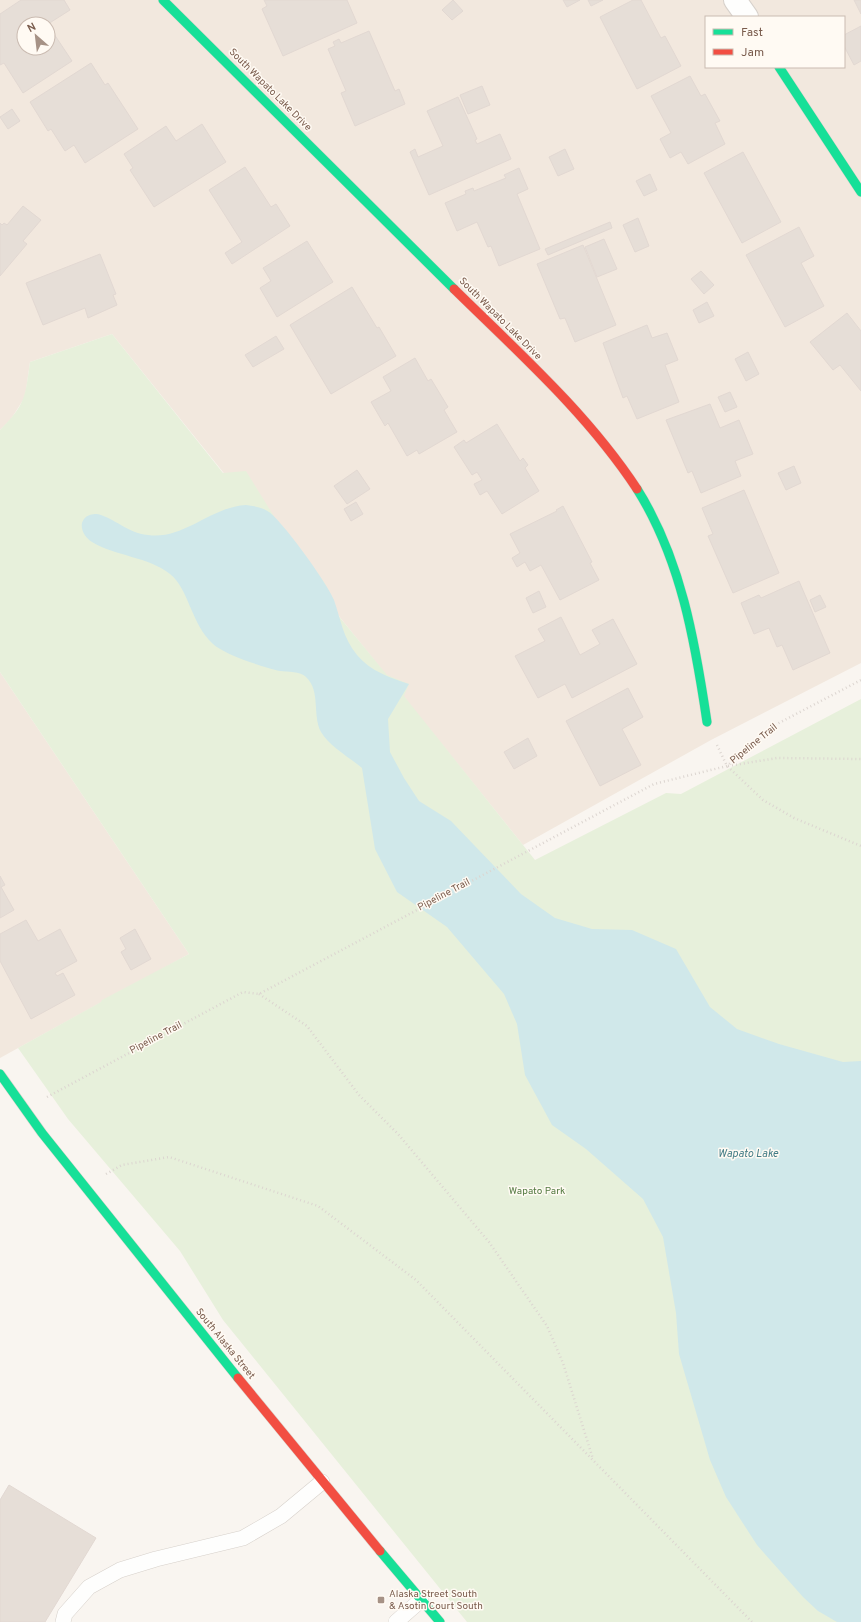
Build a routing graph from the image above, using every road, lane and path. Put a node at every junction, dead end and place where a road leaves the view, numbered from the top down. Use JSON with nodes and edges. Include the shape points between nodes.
{"nodes":[{"id":1,"x":163,"y":0,"type":"edge"},
{"id":2,"x":736,"y":0,"type":"edge"},
{"id":3,"x":746,"y":16,"type":"edge"},
{"id":4,"x":780,"y":68,"type":"edge"},
{"id":5,"x":861,"y":192,"type":"edge"},
{"id":6,"x":861,"y":680,"type":"edge"},
{"id":7,"x":707,"y":722,"type":"dead end"},
{"id":8,"x":861,"y":759,"type":"edge"},
{"id":9,"x":727,"y":766,"type":"junction"},
{"id":10,"x":861,"y":846,"type":"edge"},
{"id":11,"x":259,"y":994,"type":"junction"},
{"id":12,"x":0,"y":1074,"type":"edge"},
{"id":13,"x":25,"y":1109,"type":"junction"},
{"id":14,"x":84,"y":1186,"type":"junction"},
{"id":15,"x":593,"y":1460,"type":"junction"},
{"id":16,"x":322,"y":1482,"type":"junction"},
{"id":17,"x":421,"y":1600,"type":"junction"},
{"id":18,"x":63,"y":1622,"type":"edge"},
{"id":19,"x":396,"y":1622,"type":"edge"},
{"id":20,"x":440,"y":1622,"type":"edge"},
{"id":21,"x":752,"y":1622,"type":"edge"}],
"edges":[{"from":1,"to":7,"type":"street","name":"South Wapato Lake Drive","via":[[556,390],[610,450],[641,496],[663,542],[676,578],[696,646]]},
{"from":2,"to":3,"type":"street"},
{"from":4,"to":5,"type":"street"},
{"from":6,"to":9,"type":"path","name":"Pipeline Trail","via":[[777,724]]},
{"from":8,"to":9,"type":"path","via":[[777,758]]},
{"from":9,"to":10,"type":"path","via":[[763,800],[788,815]]},
{"from":9,"to":11,"type":"path","name":"Pipeline Trail","via":[[654,784]]},
{"from":11,"to":13,"type":"path","name":"Pipeline Trail","via":[[243,992]]},
{"from":11,"to":15,"type":"path","via":[[307,1026],[359,1095],[398,1134],[489,1242],[547,1326],[563,1363]]},
{"from":12,"to":13,"type":"street","name":"South Alaska Street"},
{"from":13,"to":14,"type":"street","name":"South Alaska Street"},
{"from":14,"to":15,"type":"path","via":[[122,1165],[169,1157],[318,1206],[416,1280]]},
{"from":14,"to":16,"type":"street","name":"South Alaska Street"},
{"from":15,"to":21,"type":"path"},
{"from":16,"to":17,"type":"street","name":"South Alaska Street"},
{"from":16,"to":18,"type":"lane","via":[[281,1516],[243,1538],[120,1570],[89,1587],[65,1614]]},
{"from":17,"to":19,"type":"lane"},
{"from":17,"to":20,"type":"street","name":"South Alaska Street"}]}
